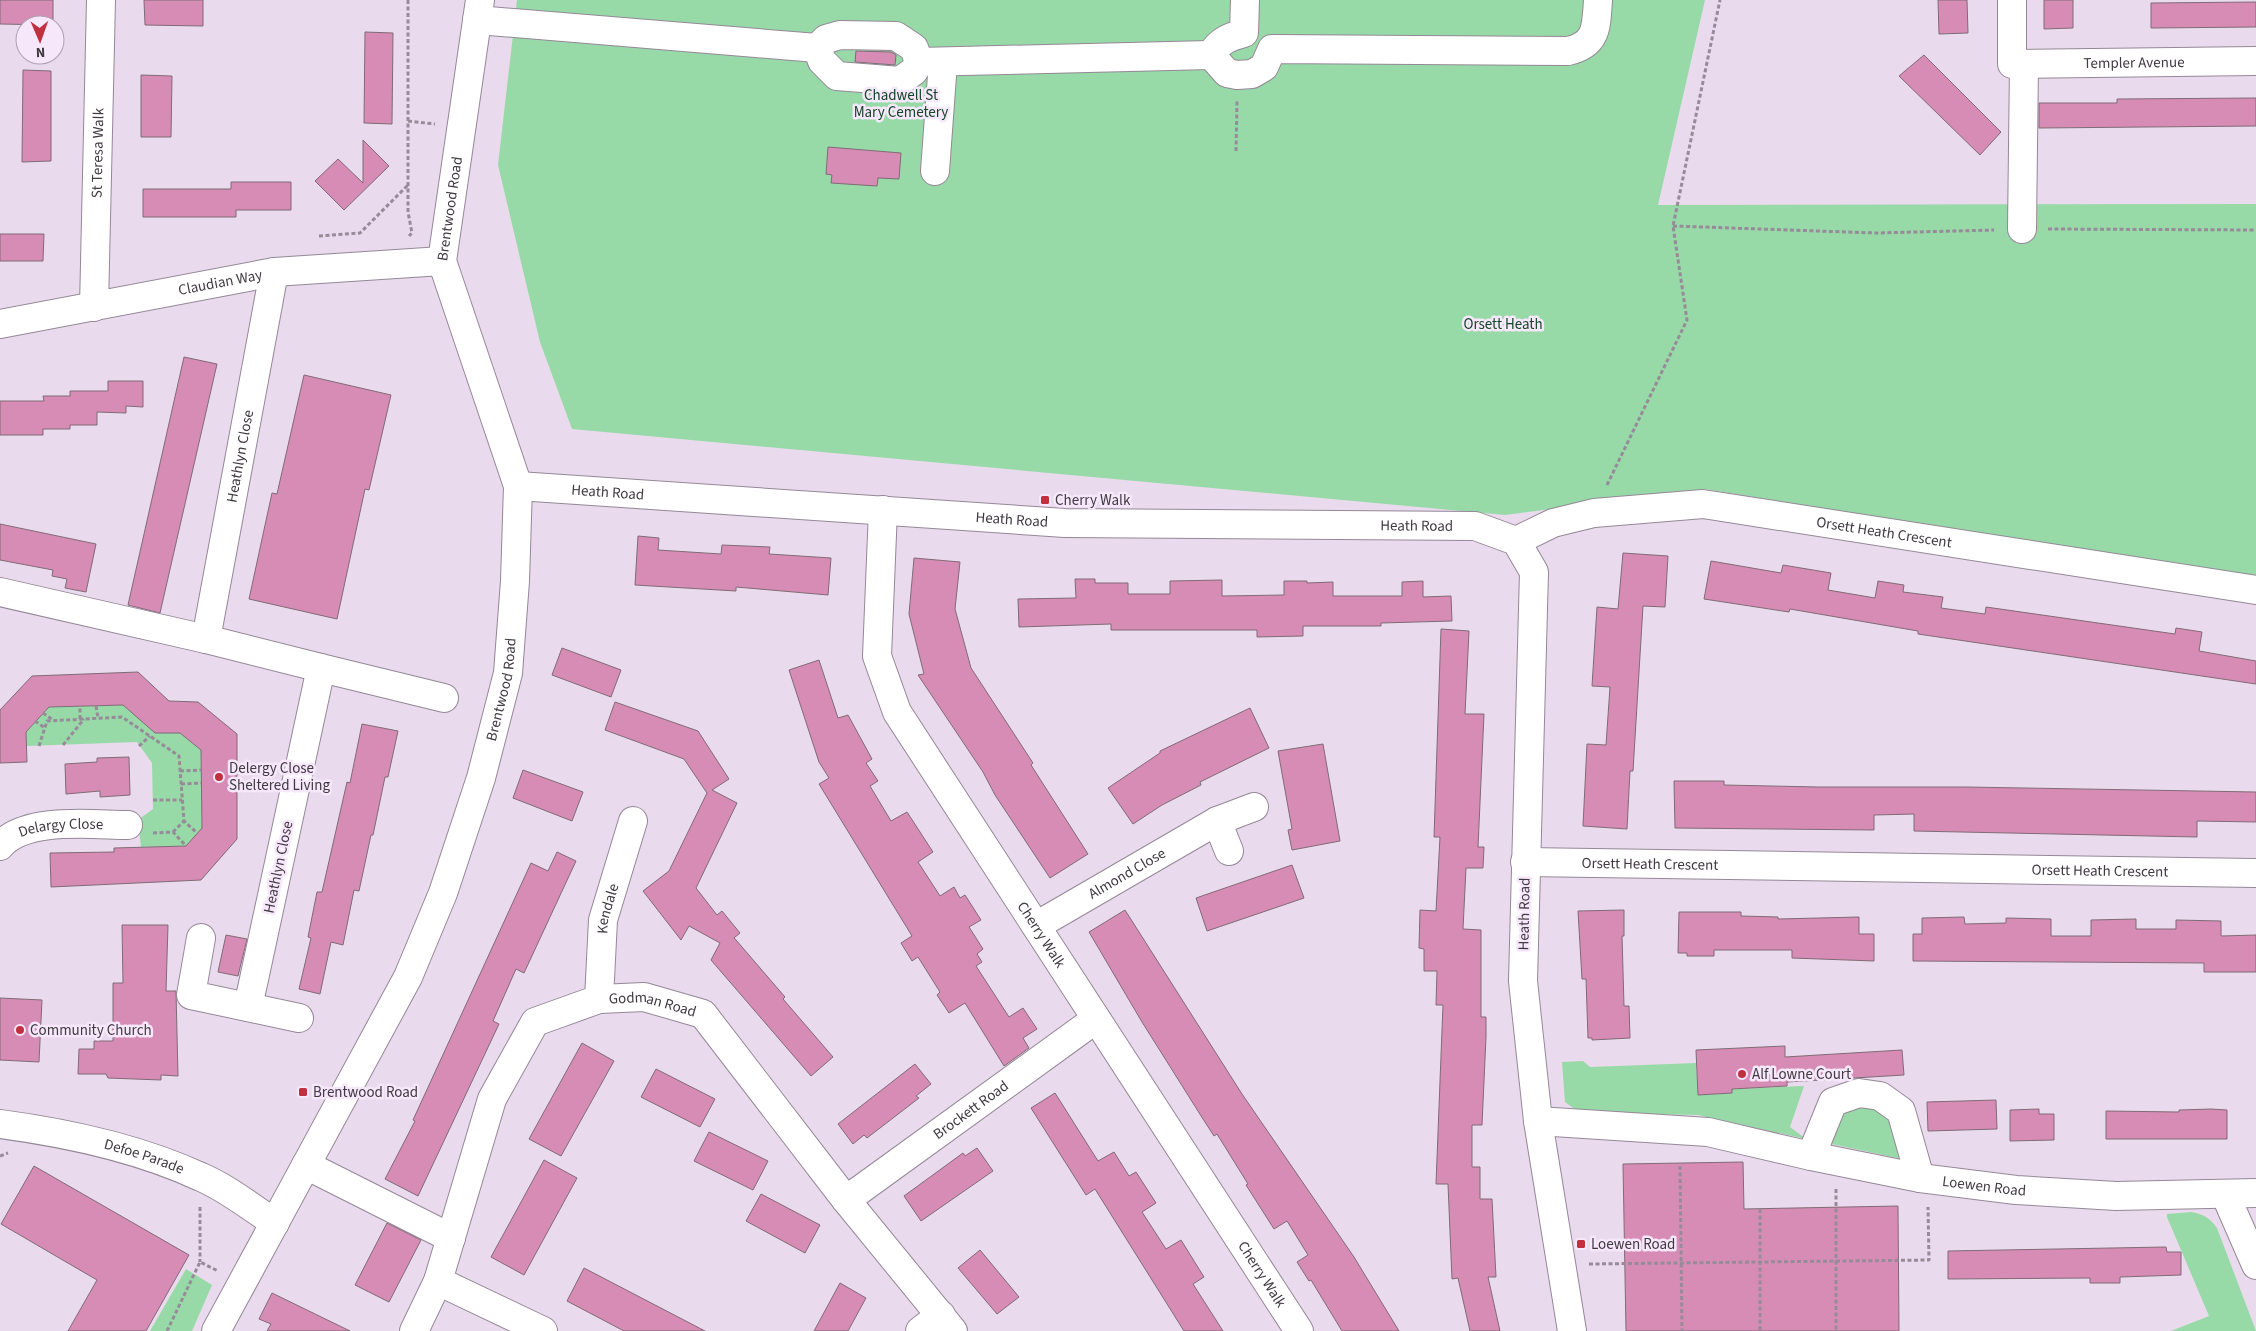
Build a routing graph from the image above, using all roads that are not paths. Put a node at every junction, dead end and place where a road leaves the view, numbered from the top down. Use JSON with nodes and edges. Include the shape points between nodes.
{"nodes":[{"id":1,"x":102,"y":0,"type":"edge"},
{"id":2,"x":1245,"y":0,"type":"edge"},
{"id":3,"x":1598,"y":0,"type":"edge"},
{"id":4,"x":2012,"y":0,"type":"edge"},
{"id":5,"x":479,"y":10,"type":"edge"},
{"id":6,"x":1244,"y":33,"type":"junction"},
{"id":7,"x":817,"y":48,"type":"junction"},
{"id":8,"x":1272,"y":49,"type":"junction"},
{"id":9,"x":1212,"y":55,"type":"junction"},
{"id":10,"x":2256,"y":60,"type":"edge"},
{"id":11,"x":931,"y":62,"type":"junction"},
{"id":12,"x":2018,"y":64,"type":"junction"},
{"id":13,"x":935,"y":172,"type":"dead end"},
{"id":14,"x":2022,"y":229,"type":"road end"},
{"id":15,"x":442,"y":261,"type":"junction"},
{"id":16,"x":274,"y":272,"type":"junction"},
{"id":17,"x":94,"y":307,"type":"junction"},
{"id":18,"x":0,"y":324,"type":"edge"},
{"id":19,"x":518,"y":486,"type":"junction"},
{"id":20,"x":883,"y":510,"type":"junction"},
{"id":21,"x":1516,"y":541,"type":"junction"},
{"id":22,"x":2256,"y":590,"type":"edge"},
{"id":23,"x":0,"y":592,"type":"edge"},
{"id":24,"x":206,"y":639,"type":"junction"},
{"id":25,"x":320,"y":668,"type":"junction"},
{"id":26,"x":444,"y":698,"type":"dead end"},
{"id":27,"x":1254,"y":807,"type":"dead end"},
{"id":28,"x":633,"y":821,"type":"dead end"},
{"id":29,"x":1216,"y":821,"type":"junction"},
{"id":30,"x":139,"y":829,"type":"road end"},
{"id":31,"x":2,"y":837,"type":"edge"},
{"id":32,"x":1229,"y":851,"type":"dead end"},
{"id":33,"x":1524,"y":862,"type":"junction"},
{"id":34,"x":2256,"y":873,"type":"edge"},
{"id":35,"x":1036,"y":926,"type":"junction"},
{"id":36,"x":201,"y":938,"type":"dead end"},
{"id":37,"x":599,"y":999,"type":"junction"},
{"id":38,"x":248,"y":1007,"type":"junction"},
{"id":39,"x":299,"y":1018,"type":"dead end"},
{"id":40,"x":1096,"y":1019,"type":"junction"},
{"id":41,"x":1538,"y":1121,"type":"junction"},
{"id":42,"x":0,"y":1124,"type":"edge"},
{"id":43,"x":1823,"y":1159,"type":"junction"},
{"id":44,"x":306,"y":1165,"type":"junction"},
{"id":45,"x":1924,"y":1189,"type":"junction"},
{"id":46,"x":2256,"y":1193,"type":"edge"},
{"id":47,"x":2225,"y":1194,"type":"junction"},
{"id":48,"x":846,"y":1200,"type":"junction"},
{"id":49,"x":276,"y":1223,"type":"junction"},
{"id":50,"x":450,"y":1238,"type":"junction"},
{"id":51,"x":2256,"y":1265,"type":"edge"},
{"id":52,"x":438,"y":1281,"type":"junction"},
{"id":53,"x":947,"y":1323,"type":"edge"},
{"id":54,"x":216,"y":1331,"type":"edge"},
{"id":55,"x":414,"y":1331,"type":"edge"},
{"id":56,"x":543,"y":1331,"type":"edge"},
{"id":57,"x":920,"y":1331,"type":"edge"},
{"id":58,"x":1298,"y":1331,"type":"edge"},
{"id":59,"x":1572,"y":1331,"type":"edge"}],
"edges":[{"from":1,"to":17,"type":"street","name":"St Teresa Walk"},
{"from":2,"to":6,"type":"street"},
{"from":3,"to":8,"type":"street","via":[[1596,28],[1590,40],[1581,48],[1568,50]]},
{"from":4,"to":12,"type":"street"},
{"from":5,"to":7,"type":"street"},
{"from":5,"to":15,"type":"street","name":"Brentwood Road"},
{"from":6,"to":8,"type":"street"},
{"from":6,"to":9,"type":"street","via":[[1217,45]]},
{"from":7,"to":11,"type":"street","via":[[826,39],[840,34],[896,36]]},
{"from":7,"to":11,"type":"street","via":[[822,60],[838,76],[900,80]]},
{"from":8,"to":9,"type":"street","via":[[1264,67],[1252,74],[1226,73]]},
{"from":9,"to":11,"type":"street"},
{"from":10,"to":12,"type":"street","name":"Templer Avenue"},
{"from":11,"to":13,"type":"street"},
{"from":12,"to":14,"type":"street"},
{"from":15,"to":16,"type":"street","name":"Claudian Way"},
{"from":15,"to":19,"type":"street","name":"Brentwood Road"},
{"from":16,"to":17,"type":"street","name":"Claudian Way"},
{"from":16,"to":24,"type":"street","name":"Heathlyn Close"},
{"from":17,"to":18,"type":"street","name":"Claudian Way"},
{"from":19,"to":20,"type":"street","name":"Heath Road"},
{"from":19,"to":44,"type":"street","name":"Brentwood Road","via":[[508,674],[481,778],[443,893],[408,978]]},
{"from":20,"to":21,"type":"street","name":"Heath Road","via":[[1065,523],[1475,526]]},
{"from":20,"to":35,"type":"street","name":"Cherry Walk","via":[[877,656],[897,712]]},
{"from":21,"to":22,"type":"street","name":"Orsett Heath Crescent","via":[[1553,523],[1594,513],[1703,504]]},
{"from":21,"to":33,"type":"street","name":"Heath Road","via":[[1534,572]]},
{"from":23,"to":24,"type":"street"},
{"from":24,"to":25,"type":"street"},
{"from":25,"to":26,"type":"street"},
{"from":25,"to":38,"type":"street","name":"Heathlyn Close"},
{"from":27,"to":29,"type":"street","name":"Almond Close"},
{"from":28,"to":37,"type":"street","name":"Kendale","via":[[603,920]]},
{"from":29,"to":32,"type":"street"},
{"from":29,"to":35,"type":"street","name":"Almond Close"},
{"from":30,"to":31,"type":"street","name":"Delargy Close","via":[[40,826]]},
{"from":33,"to":34,"type":"street","name":"Orsett Heath Crescent"},
{"from":33,"to":41,"type":"street","name":"Heath Road","via":[[1523,981]]},
{"from":35,"to":40,"type":"street","name":"Cherry Walk"},
{"from":36,"to":38,"type":"street","via":[[190,995]]},
{"from":37,"to":48,"type":"street","name":"Godman Road","via":[[644,997],[703,1014]]},
{"from":37,"to":50,"type":"street","name":"Godman Road","via":[[535,1022],[492,1099]]},
{"from":38,"to":39,"type":"street"},
{"from":40,"to":48,"type":"street","name":"Brockett Road"},
{"from":40,"to":58,"type":"street","name":"Cherry Walk"},
{"from":41,"to":43,"type":"street","name":"Loewen Road","via":[[1708,1132]]},
{"from":41,"to":59,"type":"street","name":"Heath Road"},
{"from":42,"to":49,"type":"street","name":"Defoe Parade","via":[[48,1130],[156,1160],[203,1177]]},
{"from":43,"to":45,"type":"street","name":"Loewen Road"},
{"from":43,"to":45,"type":"street","via":[[1833,1102],[1859,1093],[1880,1096],[1901,1112]]},
{"from":44,"to":49,"type":"street","name":"Brentwood Road"},
{"from":44,"to":50,"type":"street"},
{"from":45,"to":47,"type":"street","name":"Loewen Road","via":[[2116,1196]]},
{"from":46,"to":47,"type":"street","name":"Loewen Road"},
{"from":47,"to":51,"type":"street"},
{"from":48,"to":53,"type":"street","name":"Godman Road"},
{"from":49,"to":54,"type":"street","name":"Brentwood Road"},
{"from":50,"to":52,"type":"street","name":"Godman Road"},
{"from":52,"to":55,"type":"street","name":"Godman Road"},
{"from":52,"to":56,"type":"street"},
{"from":53,"to":57,"type":"street"}]}
